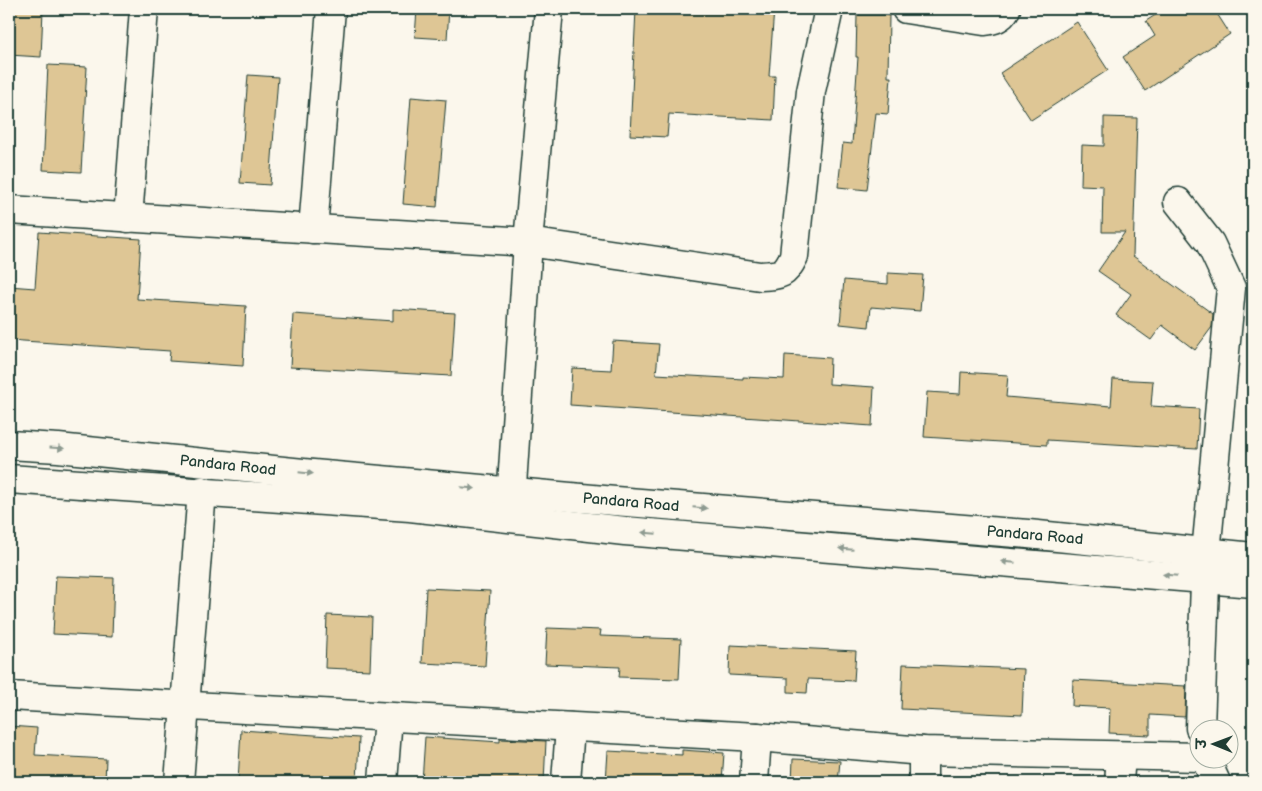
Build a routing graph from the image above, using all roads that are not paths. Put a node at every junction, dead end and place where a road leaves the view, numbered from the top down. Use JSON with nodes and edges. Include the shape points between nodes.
{"nodes":[{"id":1,"x":144,"y":9,"type":"edge"},
{"id":2,"x":331,"y":9,"type":"edge"},
{"id":3,"x":549,"y":9,"type":"edge"},
{"id":4,"x":829,"y":9,"type":"edge"},
{"id":5,"x":906,"y":9,"type":"edge"},
{"id":6,"x":1006,"y":9,"type":"edge"},
{"id":7,"x":1178,"y":202,"type":"dead end"},
{"id":8,"x":9,"y":210,"type":"edge"},
{"id":9,"x":128,"y":218,"type":"junction"},
{"id":10,"x":313,"y":229,"type":"junction"},
{"id":11,"x":528,"y":242,"type":"junction"},
{"id":12,"x":1242,"y":287,"type":"edge"},
{"id":13,"x":9,"y":445,"type":"edge"},
{"id":14,"x":9,"y":479,"type":"edge"},
{"id":15,"x":202,"y":492,"type":"junction"},
{"id":16,"x":510,"y":504,"type":"junction"},
{"id":17,"x":1253,"y":557,"type":"edge"},
{"id":18,"x":1206,"y":566,"type":"junction"},
{"id":19,"x":1253,"y":583,"type":"edge"},
{"id":20,"x":9,"y":696,"type":"edge"},
{"id":21,"x":186,"y":706,"type":"junction"},
{"id":22,"x":388,"y":717,"type":"junction"},
{"id":23,"x":1200,"y":718,"type":"edge"},
{"id":24,"x":570,"y":727,"type":"junction"},
{"id":25,"x":757,"y":737,"type":"junction"},
{"id":26,"x":923,"y":751,"type":"junction"},
{"id":27,"x":1190,"y":758,"type":"edge"},
{"id":28,"x":1210,"y":768,"type":"edge"},
{"id":29,"x":1120,"y":769,"type":"edge"},
{"id":30,"x":178,"y":782,"type":"edge"},
{"id":31,"x":383,"y":782,"type":"edge"},
{"id":32,"x":566,"y":782,"type":"edge"},
{"id":33,"x":754,"y":782,"type":"edge"},
{"id":34,"x":923,"y":782,"type":"edge"},
{"id":35,"x":1216,"y":782,"type":"edge"}],
"edges":[{"from":1,"to":9,"type":"street"},
{"from":2,"to":10,"type":"street"},
{"from":3,"to":11,"type":"street"},
{"from":4,"to":11,"type":"street","via":[[812,91],[794,256],[788,270],[760,276]]},
{"from":5,"to":6,"type":"street","via":[[984,21],[995,20]]},
{"from":7,"to":12,"type":"street"},
{"from":8,"to":9,"type":"street"},
{"from":9,"to":10,"type":"street"},
{"from":10,"to":11,"type":"street"},
{"from":11,"to":16,"type":"street"},
{"from":12,"to":18,"type":"street"},
{"from":13,"to":16,"type":"street","name":"Pandara Road","one_way":true,"via":[[77,450]]},
{"from":14,"to":15,"type":"street","name":"Pandara Road"},
{"from":15,"to":16,"type":"street","name":"Pandara Road","via":[[410,507]]},
{"from":15,"to":21,"type":"street"},
{"from":16,"to":18,"type":"street","name":"Pandara Road","via":[[1028,534]]},
{"from":17,"to":18,"type":"street","name":"Pandara Road"},
{"from":18,"to":19,"type":"street","name":"Pandara Road"},
{"from":18,"to":23,"type":"street"},
{"from":20,"to":21,"type":"street"},
{"from":21,"to":22,"type":"street"},
{"from":21,"to":30,"type":"street"},
{"from":22,"to":24,"type":"street"},
{"from":22,"to":31,"type":"street"},
{"from":24,"to":25,"type":"street"},
{"from":24,"to":32,"type":"street"},
{"from":25,"to":26,"type":"street"},
{"from":25,"to":33,"type":"street"},
{"from":26,"to":29,"type":"street"},
{"from":26,"to":34,"type":"street"},
{"from":27,"to":29,"type":"street"},
{"from":28,"to":35,"type":"street"}]}
